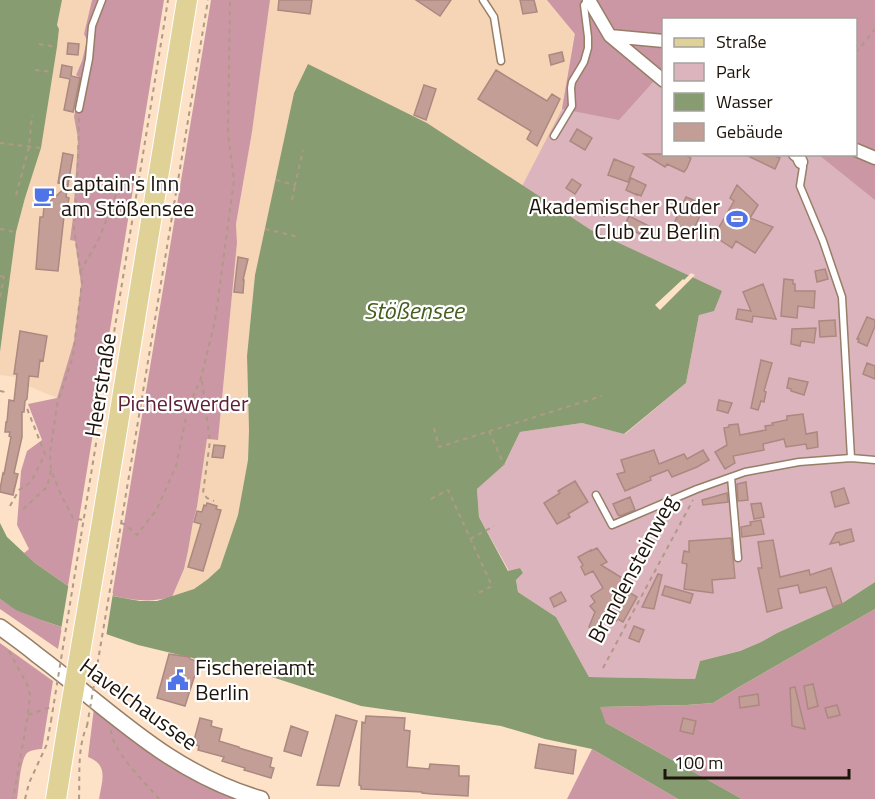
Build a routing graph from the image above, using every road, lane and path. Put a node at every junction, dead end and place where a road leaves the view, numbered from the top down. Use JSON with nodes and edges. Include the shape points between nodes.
{"nodes":[{"id":1,"x":102,"y":0,"type":"edge"},
{"id":2,"x":168,"y":0,"type":"edge"},
{"id":3,"x":187,"y":0,"type":"edge"},
{"id":4,"x":208,"y":0,"type":"edge"},
{"id":5,"x":230,"y":0,"type":"edge"},
{"id":6,"x":483,"y":0,"type":"edge"},
{"id":7,"x":589,"y":0,"type":"edge"},
{"id":8,"x":875,"y":29,"type":"edge"},
{"id":9,"x":610,"y":36,"type":"junction"},
{"id":10,"x":662,"y":40,"type":"edge"},
{"id":11,"x":39,"y":44,"type":"dead end"},
{"id":12,"x":57,"y":47,"type":"dead end"},
{"id":13,"x":857,"y":51,"type":"edge"},
{"id":14,"x":501,"y":61,"type":"dead end"},
{"id":15,"x":34,"y":70,"type":"dead end"},
{"id":16,"x":53,"y":72,"type":"dead end"},
{"id":17,"x":662,"y":80,"type":"edge"},
{"id":18,"x":79,"y":109,"type":"joint"},
{"id":19,"x":32,"y":115,"type":"dead end"},
{"id":20,"x":554,"y":135,"type":"dead end"},
{"id":21,"x":0,"y":143,"type":"edge"},
{"id":22,"x":29,"y":147,"type":"junction"},
{"id":23,"x":41,"y":148,"type":"dead end"},
{"id":24,"x":303,"y":150,"type":"dead end"},
{"id":25,"x":857,"y":151,"type":"edge"},
{"id":26,"x":798,"y":158,"type":"edge"},
{"id":27,"x":875,"y":158,"type":"edge"},
{"id":28,"x":139,"y":178,"type":"junction"},
{"id":29,"x":276,"y":180,"type":"dead end"},
{"id":30,"x":295,"y":184,"type":"junction"},
{"id":31,"x":16,"y":195,"type":"dead end"},
{"id":32,"x":292,"y":200,"type":"dead end"},
{"id":33,"x":0,"y":229,"type":"edge"},
{"id":34,"x":265,"y":229,"type":"dead end"},
{"id":35,"x":16,"y":232,"type":"dead end"},
{"id":36,"x":299,"y":237,"type":"dead end"},
{"id":37,"x":80,"y":272,"type":"junction"},
{"id":38,"x":2,"y":276,"type":"edge"},
{"id":39,"x":10,"y":278,"type":"dead end"},
{"id":40,"x":0,"y":297,"type":"edge"},
{"id":41,"x":201,"y":378,"type":"junction"},
{"id":42,"x":0,"y":391,"type":"edge"},
{"id":43,"x":5,"y":392,"type":"dead end"},
{"id":44,"x":602,"y":396,"type":"dead end"},
{"id":45,"x":26,"y":406,"type":"dead end"},
{"id":46,"x":434,"y":428,"type":"dead end"},
{"id":47,"x":489,"y":431,"type":"junction"},
{"id":48,"x":50,"y":453,"type":"junction"},
{"id":49,"x":45,"y":454,"type":"junction"},
{"id":50,"x":850,"y":458,"type":"junction"},
{"id":51,"x":875,"y":460,"type":"edge"},
{"id":52,"x":504,"y":465,"type":"dead end"},
{"id":53,"x":51,"y":470,"type":"junction"},
{"id":54,"x":731,"y":477,"type":"junction"},
{"id":55,"x":697,"y":489,"type":"junction"},
{"id":56,"x":596,"y":495,"type":"dead end"},
{"id":57,"x":431,"y":499,"type":"dead end"},
{"id":58,"x":214,"y":501,"type":"dead end"},
{"id":59,"x":10,"y":506,"type":"dead end"},
{"id":60,"x":23,"y":509,"type":"dead end"},
{"id":61,"x":83,"y":520,"type":"junction"},
{"id":62,"x":121,"y":523,"type":"junction"},
{"id":63,"x":494,"y":526,"type":"dead end"},
{"id":64,"x":99,"y":539,"type":"junction"},
{"id":65,"x":470,"y":539,"type":"junction"},
{"id":66,"x":738,"y":558,"type":"dead end"},
{"id":67,"x":474,"y":595,"type":"dead end"},
{"id":68,"x":0,"y":627,"type":"edge"},
{"id":69,"x":5,"y":645,"type":"dead end"},
{"id":70,"x":603,"y":668,"type":"dead end"},
{"id":71,"x":51,"y":707,"type":"dead end"},
{"id":72,"x":28,"y":715,"type":"junction"},
{"id":73,"x":111,"y":716,"type":"junction"},
{"id":74,"x":69,"y":724,"type":"junction"},
{"id":75,"x":60,"y":777,"type":"junction"},
{"id":76,"x":14,"y":799,"type":"edge"},
{"id":77,"x":25,"y":799,"type":"edge"},
{"id":78,"x":47,"y":799,"type":"edge"},
{"id":79,"x":56,"y":799,"type":"edge"},
{"id":80,"x":80,"y":799,"type":"edge"},
{"id":81,"x":159,"y":799,"type":"edge"},
{"id":82,"x":261,"y":799,"type":"edge"}],
"edges":[{"from":1,"to":18,"type":"lane","via":[[92,26]]},
{"from":2,"to":28,"type":"path"},
{"from":3,"to":64,"type":"main road","name":"Heerstraße"},
{"from":4,"to":62,"type":"path"},
{"from":5,"to":41,"type":"path","via":[[228,134],[234,180],[215,321]]},
{"from":6,"to":14,"type":"lane","via":[[494,17]]},
{"from":7,"to":9,"type":"street"},
{"from":7,"to":20,"type":"lane","via":[[584,5],[588,48],[572,82],[572,106]]},
{"from":8,"to":13,"type":"path"},
{"from":9,"to":10,"type":"street"},
{"from":9,"to":17,"type":"street"},
{"from":11,"to":12,"type":"path"},
{"from":15,"to":16,"type":"path"},
{"from":18,"to":37,"type":"path","via":[[74,229]]},
{"from":19,"to":22,"type":"path"},
{"from":21,"to":22,"type":"path"},
{"from":22,"to":23,"type":"path"},
{"from":22,"to":31,"type":"path"},
{"from":24,"to":30,"type":"path"},
{"from":25,"to":27,"type":"street"},
{"from":26,"to":50,"type":"lane","via":[[803,167],[800,186],[842,297]]},
{"from":28,"to":37,"type":"path","via":[[118,189],[99,239]]},
{"from":28,"to":61,"type":"path"},
{"from":29,"to":30,"type":"path"},
{"from":30,"to":32,"type":"path"},
{"from":33,"to":35,"type":"path"},
{"from":34,"to":36,"type":"path"},
{"from":37,"to":48,"type":"path","via":[[73,356],[57,405]]},
{"from":38,"to":39,"type":"path"},
{"from":38,"to":40,"type":"path"},
{"from":41,"to":58,"type":"path","via":[[210,441],[203,493]]},
{"from":41,"to":62,"type":"path","via":[[188,408],[176,466],[157,508],[138,535]]},
{"from":42,"to":43,"type":"path"},
{"from":44,"to":47,"type":"path"},
{"from":45,"to":49,"type":"path"},
{"from":46,"to":47,"type":"path","via":[[439,447]]},
{"from":47,"to":52,"type":"path"},
{"from":48,"to":49,"type":"path"},
{"from":48,"to":53,"type":"path"},
{"from":49,"to":59,"type":"path","via":[[31,482],[19,490]]},
{"from":50,"to":51,"type":"lane","name":"Brandensteinweg"},
{"from":50,"to":54,"type":"lane","name":"Brandensteinweg","via":[[799,462]]},
{"from":53,"to":60,"type":"path","via":[[46,487]]},
{"from":53,"to":61,"type":"path","via":[[73,518]]},
{"from":54,"to":55,"type":"lane","name":"Brandensteinweg"},
{"from":54,"to":66,"type":"lane"},
{"from":55,"to":56,"type":"lane","name":"Brandensteinweg","via":[[612,525]]},
{"from":55,"to":70,"type":"path","name":"Brandensteinweg"},
{"from":57,"to":65,"type":"path","via":[[448,490]]},
{"from":61,"to":64,"type":"path"},
{"from":62,"to":64,"type":"path"},
{"from":63,"to":65,"type":"path"},
{"from":64,"to":74,"type":"main road","name":"Heerstraße","bridge":true},
{"from":64,"to":74,"type":"path","bridge":true},
{"from":64,"to":74,"type":"path","bridge":true},
{"from":65,"to":67,"type":"path","via":[[492,586]]},
{"from":68,"to":73,"type":"street","name":"Havelchaussee"},
{"from":69,"to":72,"type":"path","via":[[27,684]]},
{"from":71,"to":72,"type":"path"},
{"from":72,"to":76,"type":"path"},
{"from":73,"to":81,"type":"path","via":[[110,734],[118,752]]},
{"from":73,"to":82,"type":"street","name":"Havelchaussee","via":[[184,766],[239,793]]},
{"from":74,"to":75,"type":"main road","name":"Heerstraße"},
{"from":74,"to":77,"type":"path","via":[[47,744]]},
{"from":74,"to":80,"type":"path","via":[[84,734]]},
{"from":75,"to":78,"type":"street","name":"Heerstraße"},
{"from":75,"to":79,"type":"main road","name":"Heerstraße"}]}
